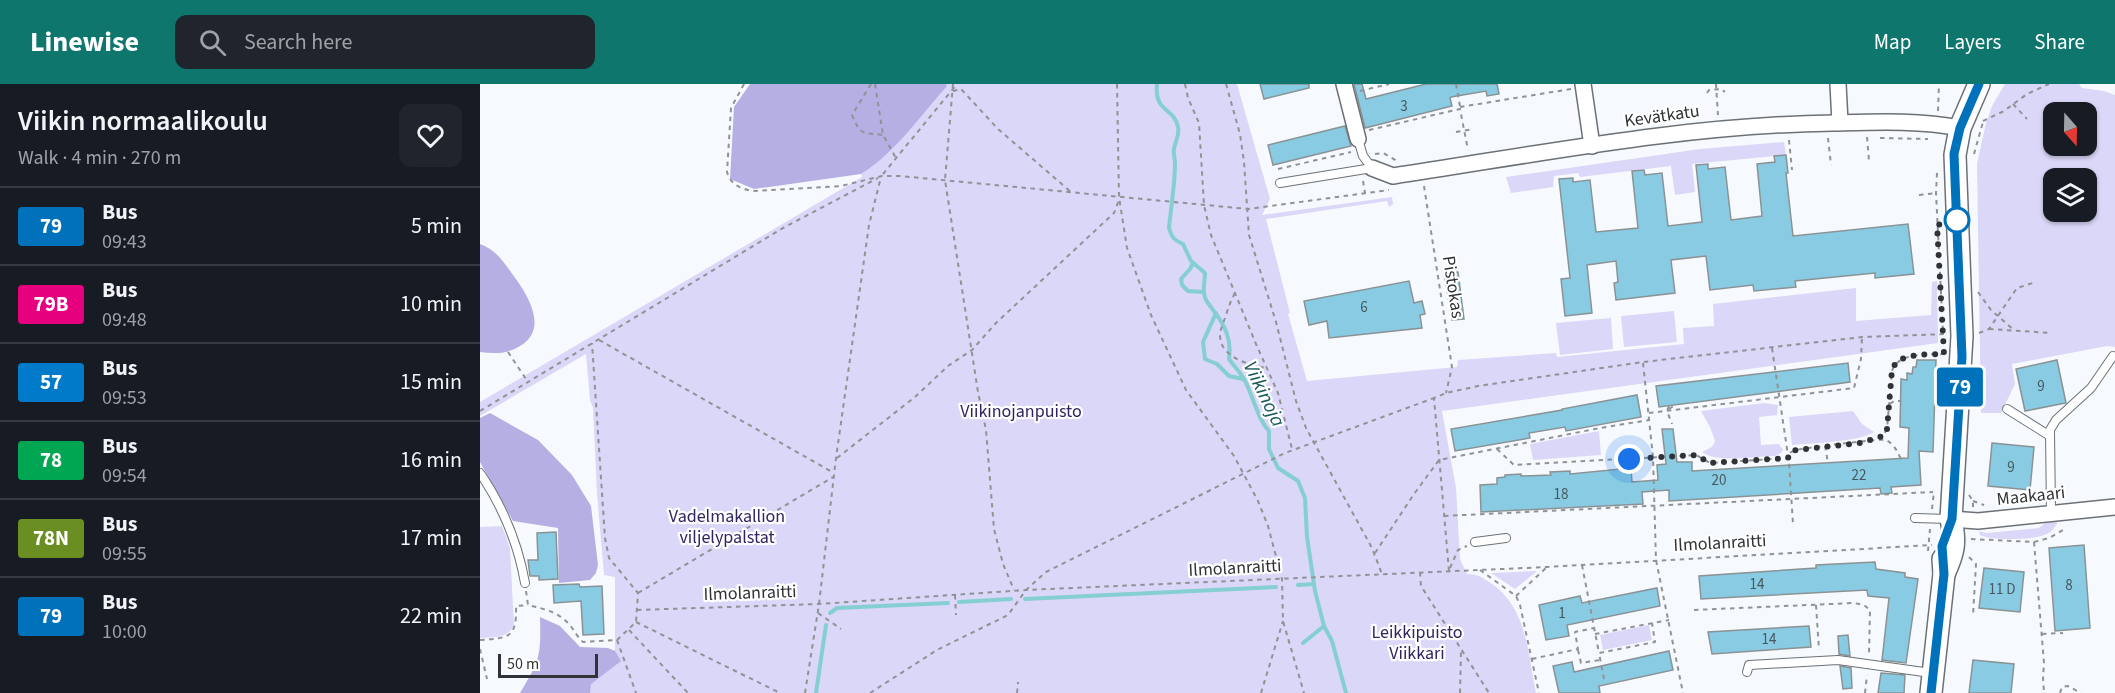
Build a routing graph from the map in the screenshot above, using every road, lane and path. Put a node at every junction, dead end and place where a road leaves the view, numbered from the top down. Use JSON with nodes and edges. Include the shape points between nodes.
{"nodes":[{"id":1,"x":744,"y":84,"type":"edge"},
{"id":2,"x":873,"y":84,"type":"edge"},
{"id":3,"x":955,"y":84,"type":"edge"},
{"id":4,"x":1117,"y":84,"type":"edge"},
{"id":5,"x":1185,"y":84,"type":"edge"},
{"id":6,"x":1226,"y":84,"type":"edge"},
{"id":7,"x":1389,"y":84,"type":"edge"},
{"id":8,"x":1456,"y":84,"type":"edge"},
{"id":9,"x":1716,"y":84,"type":"edge"},
{"id":10,"x":1838,"y":84,"type":"edge"},
{"id":11,"x":1939,"y":84,"type":"edge"},
{"id":12,"x":1979,"y":84,"type":"edge"},
{"id":13,"x":2034,"y":84,"type":"edge"},
{"id":14,"x":2049,"y":84,"type":"edge"},
{"id":15,"x":1583,"y":86,"type":"edge"},
{"id":16,"x":1345,"y":89,"type":"edge"},
{"id":17,"x":1716,"y":89,"type":"junction"},
{"id":18,"x":2036,"y":90,"type":"junction"},
{"id":19,"x":953,"y":91,"type":"junction"},
{"id":20,"x":1725,"y":92,"type":"dead end"},
{"id":21,"x":1707,"y":93,"type":"dead end"},
{"id":22,"x":2013,"y":105,"type":"junction"},
{"id":23,"x":1460,"y":108,"type":"junction"},
{"id":24,"x":1938,"y":114,"type":"dead end"},
{"id":25,"x":1719,"y":118,"type":"dead end"},
{"id":26,"x":2027,"y":119,"type":"dead end"},
{"id":27,"x":1983,"y":121,"type":"dead end"},
{"id":28,"x":1840,"y":122,"type":"junction"},
{"id":29,"x":1960,"y":128,"type":"junction"},
{"id":30,"x":1473,"y":129,"type":"dead end"},
{"id":31,"x":1464,"y":130,"type":"junction"},
{"id":32,"x":1456,"y":132,"type":"dead end"},
{"id":33,"x":883,"y":135,"type":"junction"},
{"id":34,"x":1861,"y":137,"type":"dead end"},
{"id":35,"x":1878,"y":137,"type":"dead end"},
{"id":36,"x":1828,"y":138,"type":"dead end"},
{"id":37,"x":1789,"y":139,"type":"dead end"},
{"id":38,"x":1929,"y":139,"type":"dead end"},
{"id":39,"x":1359,"y":141,"type":"junction"},
{"id":40,"x":1592,"y":146,"type":"junction"},
{"id":41,"x":1469,"y":156,"type":"dead end"},
{"id":42,"x":896,"y":159,"type":"junction"},
{"id":43,"x":1869,"y":161,"type":"dead end"},
{"id":44,"x":1831,"y":165,"type":"dead end"},
{"id":45,"x":1372,"y":168,"type":"junction"},
{"id":46,"x":1278,"y":169,"type":"dead end"},
{"id":47,"x":1792,"y":170,"type":"dead end"},
{"id":48,"x":1937,"y":173,"type":"dead end"},
{"id":49,"x":882,"y":176,"type":"junction"},
{"id":50,"x":945,"y":180,"type":"junction"},
{"id":51,"x":1280,"y":183,"type":"dead end"},
{"id":52,"x":1424,"y":185,"type":"dead end"},
{"id":53,"x":1393,"y":189,"type":"dead end"},
{"id":54,"x":1072,"y":193,"type":"junction"},
{"id":55,"x":1936,"y":193,"type":"junction"},
{"id":56,"x":1919,"y":195,"type":"dead end"},
{"id":57,"x":1119,"y":198,"type":"junction"},
{"id":58,"x":1204,"y":205,"type":"junction"},
{"id":59,"x":1248,"y":209,"type":"junction"},
{"id":60,"x":2036,"y":282,"type":"dead end"},
{"id":61,"x":1976,"y":290,"type":"dead end"},
{"id":62,"x":1236,"y":292,"type":"junction"},
{"id":63,"x":1998,"y":316,"type":"junction"},
{"id":64,"x":1989,"y":329,"type":"junction"},
{"id":65,"x":2015,"y":331,"type":"junction"},
{"id":66,"x":1978,"y":333,"type":"dead end"},
{"id":67,"x":2052,"y":333,"type":"dead end"},
{"id":68,"x":1862,"y":338,"type":"junction"},
{"id":69,"x":598,"y":339,"type":"junction"},
{"id":70,"x":592,"y":343,"type":"junction"},
{"id":71,"x":1772,"y":348,"type":"junction"},
{"id":72,"x":972,"y":350,"type":"junction"},
{"id":73,"x":508,"y":352,"type":"dead end"},
{"id":74,"x":1944,"y":356,"type":"dead end"},
{"id":75,"x":2113,"y":356,"type":"dead end"},
{"id":76,"x":1643,"y":362,"type":"junction"},
{"id":77,"x":1267,"y":368,"type":"junction"},
{"id":78,"x":528,"y":382,"type":"junction"},
{"id":79,"x":1446,"y":393,"type":"junction"},
{"id":80,"x":1779,"y":397,"type":"junction"},
{"id":81,"x":1434,"y":398,"type":"junction"},
{"id":82,"x":1900,"y":401,"type":"dead end"},
{"id":83,"x":1675,"y":405,"type":"dead end"},
{"id":84,"x":1669,"y":406,"type":"dead end"},
{"id":85,"x":1889,"y":406,"type":"junction"},
{"id":86,"x":2007,"y":409,"type":"dead end"},
{"id":87,"x":480,"y":411,"type":"edge"},
{"id":88,"x":1667,"y":411,"type":"junction"},
{"id":89,"x":1649,"y":413,"type":"junction"},
{"id":90,"x":1649,"y":420,"type":"junction"},
{"id":91,"x":1671,"y":424,"type":"dead end"},
{"id":92,"x":2050,"y":436,"type":"junction"},
{"id":93,"x":1878,"y":438,"type":"junction"},
{"id":94,"x":1314,"y":441,"type":"junction"},
{"id":95,"x":1825,"y":446,"type":"junction"},
{"id":96,"x":1497,"y":449,"type":"junction"},
{"id":97,"x":1293,"y":450,"type":"junction"},
{"id":98,"x":1653,"y":457,"type":"junction"},
{"id":99,"x":836,"y":458,"type":"junction"},
{"id":100,"x":1788,"y":458,"type":"junction"},
{"id":101,"x":1901,"y":459,"type":"dead end"},
{"id":102,"x":1439,"y":460,"type":"junction"},
{"id":103,"x":1828,"y":463,"type":"dead end"},
{"id":104,"x":480,"y":473,"type":"edge"},
{"id":105,"x":1242,"y":474,"type":"junction"},
{"id":106,"x":834,"y":475,"type":"junction"},
{"id":107,"x":1934,"y":492,"type":"dead end"},
{"id":108,"x":1791,"y":499,"type":"junction"},
{"id":109,"x":1655,"y":507,"type":"junction"},
{"id":110,"x":2115,"y":507,"type":"edge"},
{"id":111,"x":2051,"y":514,"type":"junction"},
{"id":112,"x":1444,"y":516,"type":"junction"},
{"id":113,"x":1915,"y":518,"type":"dead end"},
{"id":114,"x":1952,"y":519,"type":"junction"},
{"id":115,"x":1793,"y":524,"type":"dead end"},
{"id":116,"x":2065,"y":529,"type":"dead end"},
{"id":117,"x":1506,"y":538,"type":"dead end"},
{"id":118,"x":1971,"y":539,"type":"dead end"},
{"id":119,"x":1475,"y":542,"type":"joint"},
{"id":120,"x":2034,"y":542,"type":"junction"},
{"id":121,"x":1929,"y":545,"type":"dead end"},
{"id":122,"x":1374,"y":555,"type":"junction"},
{"id":123,"x":1963,"y":555,"type":"dead end"},
{"id":124,"x":1656,"y":560,"type":"junction"},
{"id":125,"x":1582,"y":565,"type":"junction"},
{"id":126,"x":1547,"y":567,"type":"junction"},
{"id":127,"x":1479,"y":570,"type":"junction"},
{"id":128,"x":1449,"y":571,"type":"junction"},
{"id":129,"x":1420,"y":572,"type":"junction"},
{"id":130,"x":1382,"y":574,"type":"junction"},
{"id":131,"x":1282,"y":579,"type":"junction"},
{"id":132,"x":525,"y":583,"type":"joint"},
{"id":133,"x":1026,"y":590,"type":"junction"},
{"id":134,"x":1015,"y":591,"type":"junction"},
{"id":135,"x":638,"y":593,"type":"junction"},
{"id":136,"x":955,"y":595,"type":"junction"},
{"id":137,"x":1516,"y":596,"type":"junction"},
{"id":138,"x":1283,"y":603,"type":"junction"},
{"id":139,"x":819,"y":604,"type":"junction"},
{"id":140,"x":1276,"y":604,"type":"dead end"},
{"id":141,"x":528,"y":605,"type":"junction"},
{"id":142,"x":1816,"y":605,"type":"junction"},
{"id":143,"x":637,"y":610,"type":"junction"},
{"id":144,"x":1694,"y":610,"type":"dead end"},
{"id":145,"x":818,"y":613,"type":"junction"},
{"id":146,"x":956,"y":615,"type":"dead end"},
{"id":147,"x":1973,"y":616,"type":"dead end"},
{"id":148,"x":1669,"y":620,"type":"junction"},
{"id":149,"x":1282,"y":621,"type":"junction"},
{"id":150,"x":636,"y":622,"type":"junction"},
{"id":151,"x":1652,"y":623,"type":"junction"},
{"id":152,"x":1594,"y":628,"type":"junction"},
{"id":153,"x":841,"y":629,"type":"dead end"},
{"id":154,"x":629,"y":630,"type":"junction"},
{"id":155,"x":2063,"y":633,"type":"dead end"},
{"id":156,"x":1595,"y":634,"type":"junction"},
{"id":157,"x":2041,"y":634,"type":"junction"},
{"id":158,"x":480,"y":640,"type":"edge"},
{"id":159,"x":616,"y":640,"type":"junction"},
{"id":160,"x":480,"y":649,"type":"edge"},
{"id":161,"x":1578,"y":649,"type":"junction"},
{"id":162,"x":1461,"y":652,"type":"junction"},
{"id":163,"x":1599,"y":653,"type":"junction"},
{"id":164,"x":1532,"y":659,"type":"junction"},
{"id":165,"x":1600,"y":660,"type":"junction"},
{"id":166,"x":1820,"y":662,"type":"junction"},
{"id":167,"x":1868,"y":664,"type":"junction"},
{"id":168,"x":1747,"y":672,"type":"dead end"},
{"id":169,"x":487,"y":679,"type":"dead end"},
{"id":170,"x":1604,"y":679,"type":"dead end"},
{"id":171,"x":1018,"y":682,"type":"dead end"},
{"id":172,"x":1932,"y":683,"type":"edge"},
{"id":173,"x":636,"y":693,"type":"edge"},
{"id":174,"x":688,"y":693,"type":"edge"},
{"id":175,"x":780,"y":693,"type":"edge"},
{"id":176,"x":805,"y":693,"type":"edge"},
{"id":177,"x":870,"y":693,"type":"edge"},
{"id":178,"x":1017,"y":693,"type":"edge"},
{"id":179,"x":1261,"y":693,"type":"edge"},
{"id":180,"x":1304,"y":693,"type":"edge"},
{"id":181,"x":1460,"y":693,"type":"edge"},
{"id":182,"x":1489,"y":693,"type":"edge"},
{"id":183,"x":1539,"y":693,"type":"edge"},
{"id":184,"x":1683,"y":693,"type":"edge"},
{"id":185,"x":1865,"y":693,"type":"edge"},
{"id":186,"x":2044,"y":693,"type":"edge"},
{"id":187,"x":2060,"y":693,"type":"edge"},
{"id":188,"x":2081,"y":693,"type":"edge"}],
"edges":[{"from":1,"to":49,"type":"path","via":[[731,108],[727,172],[740,188],[768,191],[841,186]]},
{"from":2,"to":33,"type":"path"},
{"from":2,"to":33,"type":"path","via":[[852,115],[864,133]]},
{"from":3,"to":19,"type":"path"},
{"from":4,"to":57,"type":"path"},
{"from":5,"to":58,"type":"path","via":[[1199,123]]},
{"from":6,"to":59,"type":"path","via":[[1240,134]]},
{"from":7,"to":16,"type":"path"},
{"from":8,"to":23,"type":"path"},
{"from":9,"to":17,"type":"path"},
{"from":10,"to":28,"type":"street"},
{"from":11,"to":24,"type":"path"},
{"from":12,"to":29,"type":"street"},
{"from":13,"to":18,"type":"path"},
{"from":14,"to":18,"type":"path"},
{"from":15,"to":23,"type":"path"},
{"from":15,"to":40,"type":"street"},
{"from":16,"to":39,"type":"street"},
{"from":17,"to":20,"type":"path"},
{"from":17,"to":21,"type":"path"},
{"from":17,"to":25,"type":"path"},
{"from":18,"to":22,"type":"path"},
{"from":19,"to":42,"type":"path"},
{"from":19,"to":50,"type":"path"},
{"from":19,"to":54,"type":"path","via":[[961,89],[998,129]]},
{"from":22,"to":26,"type":"path"},
{"from":22,"to":27,"type":"path"},
{"from":23,"to":31,"type":"path"},
{"from":23,"to":39,"type":"path"},
{"from":28,"to":29,"type":"street","name":"Kevätkatu"},
{"from":28,"to":40,"type":"street","name":"Kevätkatu","via":[[1703,129]]},
{"from":29,"to":114,"type":"street","via":[[1954,169],[1962,357]]},
{"from":30,"to":31,"type":"path"},
{"from":31,"to":32,"type":"path"},
{"from":31,"to":41,"type":"path"},
{"from":33,"to":42,"type":"path"},
{"from":34,"to":43,"type":"path","via":[[1867,137]]},
{"from":35,"to":38,"type":"path"},
{"from":36,"to":44,"type":"path"},
{"from":37,"to":47,"type":"path"},
{"from":39,"to":45,"type":"lane"},
{"from":39,"to":46,"type":"path"},
{"from":40,"to":45,"type":"street","name":"Kevätkatu","via":[[1393,176]]},
{"from":42,"to":49,"type":"path"},
{"from":45,"to":51,"type":"lane"},
{"from":48,"to":55,"type":"path"},
{"from":49,"to":50,"type":"path"},
{"from":49,"to":69,"type":"path","via":[[783,228]]},
{"from":49,"to":99,"type":"path","via":[[869,225]]},
{"from":50,"to":54,"type":"path"},
{"from":50,"to":72,"type":"path"},
{"from":52,"to":79,"type":"path","name":"Pistokas","via":[[1452,367]]},
{"from":53,"to":59,"type":"path"},
{"from":54,"to":57,"type":"path"},
{"from":55,"to":56,"type":"path"},
{"from":55,"to":68,"type":"path","via":[[1943,334]]},
{"from":57,"to":58,"type":"path"},
{"from":57,"to":72,"type":"path","via":[[1114,213]]},
{"from":57,"to":105,"type":"path","via":[[1127,248],[1151,315],[1186,390],[1234,456]]},
{"from":58,"to":59,"type":"path"},
{"from":58,"to":62,"type":"path","via":[[1211,235]]},
{"from":59,"to":94,"type":"path","via":[[1249,235],[1257,264],[1296,401]]},
{"from":60,"to":63,"type":"path","via":[[2017,288]]},
{"from":61,"to":63,"type":"path"},
{"from":62,"to":77,"type":"path"},
{"from":62,"to":77,"type":"path","via":[[1227,307],[1220,338],[1225,350],[1238,359]]},
{"from":63,"to":64,"type":"path"},
{"from":63,"to":65,"type":"path"},
{"from":64,"to":65,"type":"path"},
{"from":64,"to":66,"type":"path"},
{"from":65,"to":67,"type":"path"},
{"from":68,"to":71,"type":"path"},
{"from":68,"to":80,"type":"path","via":[[1854,388]]},
{"from":69,"to":70,"type":"path"},
{"from":69,"to":106,"type":"path"},
{"from":70,"to":78,"type":"path"},
{"from":70,"to":135,"type":"path","via":[[604,538],[609,558]]},
{"from":71,"to":76,"type":"path"},
{"from":71,"to":80,"type":"path"},
{"from":72,"to":99,"type":"path"},
{"from":72,"to":134,"type":"path","via":[[987,430],[994,529]]},
{"from":73,"to":78,"type":"path"},
{"from":74,"to":85,"type":"path","via":[[1917,355],[1894,364]]},
{"from":75,"to":92,"type":"lane","via":[[2091,388],[2056,420]]},
{"from":76,"to":79,"type":"path"},
{"from":76,"to":89,"type":"path"},
{"from":77,"to":97,"type":"path"},
{"from":78,"to":87,"type":"path"},
{"from":79,"to":81,"type":"path"},
{"from":80,"to":88,"type":"path"},
{"from":80,"to":100,"type":"path"},
{"from":81,"to":94,"type":"path"},
{"from":81,"to":102,"type":"path"},
{"from":82,"to":85,"type":"path"},
{"from":83,"to":88,"type":"path","bridge":true},
{"from":84,"to":88,"type":"path","bridge":true},
{"from":85,"to":93,"type":"path","via":[[1887,429]]},
{"from":86,"to":92,"type":"lane"},
{"from":88,"to":89,"type":"path"},
{"from":88,"to":91,"type":"path","bridge":true},
{"from":89,"to":90,"type":"path"},
{"from":90,"to":96,"type":"path"},
{"from":90,"to":98,"type":"path"},
{"from":92,"to":111,"type":"lane"},
{"from":93,"to":95,"type":"path"},
{"from":93,"to":101,"type":"path","via":[[1894,446]]},
{"from":94,"to":97,"type":"path"},
{"from":94,"to":122,"type":"path"},
{"from":95,"to":100,"type":"path","via":[[1796,450]]},
{"from":95,"to":103,"type":"path"},
{"from":96,"to":98,"type":"path","via":[[1514,465]]},
{"from":96,"to":102,"type":"path"},
{"from":97,"to":105,"type":"path"},
{"from":98,"to":100,"type":"path","via":[[1696,455],[1710,463]]},
{"from":98,"to":109,"type":"path"},
{"from":99,"to":106,"type":"path"},
{"from":100,"to":108,"type":"path"},
{"from":102,"to":112,"type":"path"},
{"from":102,"to":122,"type":"path"},
{"from":104,"to":132,"type":"lane","via":[[504,513],[521,558]]},
{"from":105,"to":131,"type":"path","via":[[1268,526]]},
{"from":105,"to":133,"type":"path","via":[[1046,572]]},
{"from":106,"to":135,"type":"path"},
{"from":106,"to":139,"type":"path"},
{"from":107,"to":108,"type":"path"},
{"from":108,"to":109,"type":"path"},
{"from":108,"to":115,"type":"path"},
{"from":109,"to":112,"type":"path"},
{"from":109,"to":124,"type":"path"},
{"from":110,"to":111,"type":"street","name":"Maakaari"},
{"from":111,"to":114,"type":"street","name":"Maakaari","via":[[1978,521]]},
{"from":112,"to":128,"type":"path"},
{"from":113,"to":114,"type":"lane"},
{"from":114,"to":172,"type":"street","via":[[1955,539],[1944,574]]},
{"from":116,"to":120,"type":"path"},
{"from":117,"to":119,"type":"lane"},
{"from":118,"to":120,"type":"path"},
{"from":119,"to":128,"type":"path","via":[[1458,550]]},
{"from":120,"to":157,"type":"path"},
{"from":121,"to":124,"type":"path","name":"Ilmolanraitti"},
{"from":122,"to":130,"type":"path"},
{"from":123,"to":147,"type":"path","via":[[1976,564]]},
{"from":124,"to":125,"type":"path","name":"Ilmolanraitti"},
{"from":124,"to":148,"type":"path"},
{"from":125,"to":126,"type":"path","name":"Ilmolanraitti"},
{"from":125,"to":152,"type":"path"},
{"from":126,"to":127,"type":"path","name":"Ilmolanraitti"},
{"from":126,"to":137,"type":"path"},
{"from":127,"to":128,"type":"path","name":"Ilmolanraitti"},
{"from":127,"to":137,"type":"path"},
{"from":128,"to":129,"type":"path","name":"Ilmolanraitti"},
{"from":129,"to":130,"type":"path","name":"Ilmolanraitti"},
{"from":129,"to":162,"type":"path","via":[[1421,586]]},
{"from":130,"to":131,"type":"path","name":"Ilmolanraitti"},
{"from":131,"to":133,"type":"path","name":"Ilmolanraitti"},
{"from":131,"to":138,"type":"path"},
{"from":132,"to":141,"type":"path"},
{"from":133,"to":134,"type":"path","name":"Ilmolanraitti"},
{"from":133,"to":177,"type":"path","via":[[1008,615],[937,650]]},
{"from":134,"to":136,"type":"path","name":"Ilmolanraitti"},
{"from":135,"to":143,"type":"path"},
{"from":136,"to":139,"type":"path","name":"Ilmolanraitti"},
{"from":136,"to":146,"type":"path"},
{"from":137,"to":164,"type":"path"},
{"from":138,"to":140,"type":"path"},
{"from":138,"to":149,"type":"path"},
{"from":139,"to":143,"type":"path","name":"Ilmolanraitti"},
{"from":139,"to":145,"type":"path"},
{"from":141,"to":158,"type":"path","via":[[516,606],[511,634]]},
{"from":141,"to":159,"type":"path","via":[[554,611],[583,642]]},
{"from":142,"to":144,"type":"path"},
{"from":142,"to":166,"type":"path"},
{"from":142,"to":167,"type":"path","via":[[1854,603],[1869,610]]},
{"from":143,"to":150,"type":"path"},
{"from":145,"to":153,"type":"path"},
{"from":145,"to":176,"type":"path"},
{"from":148,"to":151,"type":"path"},
{"from":148,"to":184,"type":"path"},
{"from":149,"to":179,"type":"path"},
{"from":149,"to":180,"type":"path"},
{"from":150,"to":154,"type":"path"},
{"from":150,"to":175,"type":"path"},
{"from":151,"to":156,"type":"path"},
{"from":151,"to":163,"type":"path","via":[[1655,642]]},
{"from":152,"to":156,"type":"path"},
{"from":152,"to":161,"type":"path","via":[[1575,632]]},
{"from":154,"to":159,"type":"path"},
{"from":154,"to":174,"type":"path"},
{"from":155,"to":157,"type":"path"},
{"from":156,"to":163,"type":"path"},
{"from":157,"to":186,"type":"path"},
{"from":159,"to":173,"type":"path"},
{"from":160,"to":169,"type":"path"},
{"from":161,"to":164,"type":"path"},
{"from":161,"to":165,"type":"path","via":[[1581,663]]},
{"from":162,"to":181,"type":"path"},
{"from":162,"to":182,"type":"path"},
{"from":163,"to":165,"type":"path"},
{"from":164,"to":183,"type":"path"},
{"from":165,"to":170,"type":"path"},
{"from":166,"to":167,"type":"lane"},
{"from":166,"to":168,"type":"lane","via":[[1749,665]]},
{"from":167,"to":172,"type":"lane"},
{"from":167,"to":185,"type":"path"},
{"from":171,"to":178,"type":"path"},
{"from":187,"to":188,"type":"path","via":[[2062,687],[2068,686]]}]}
